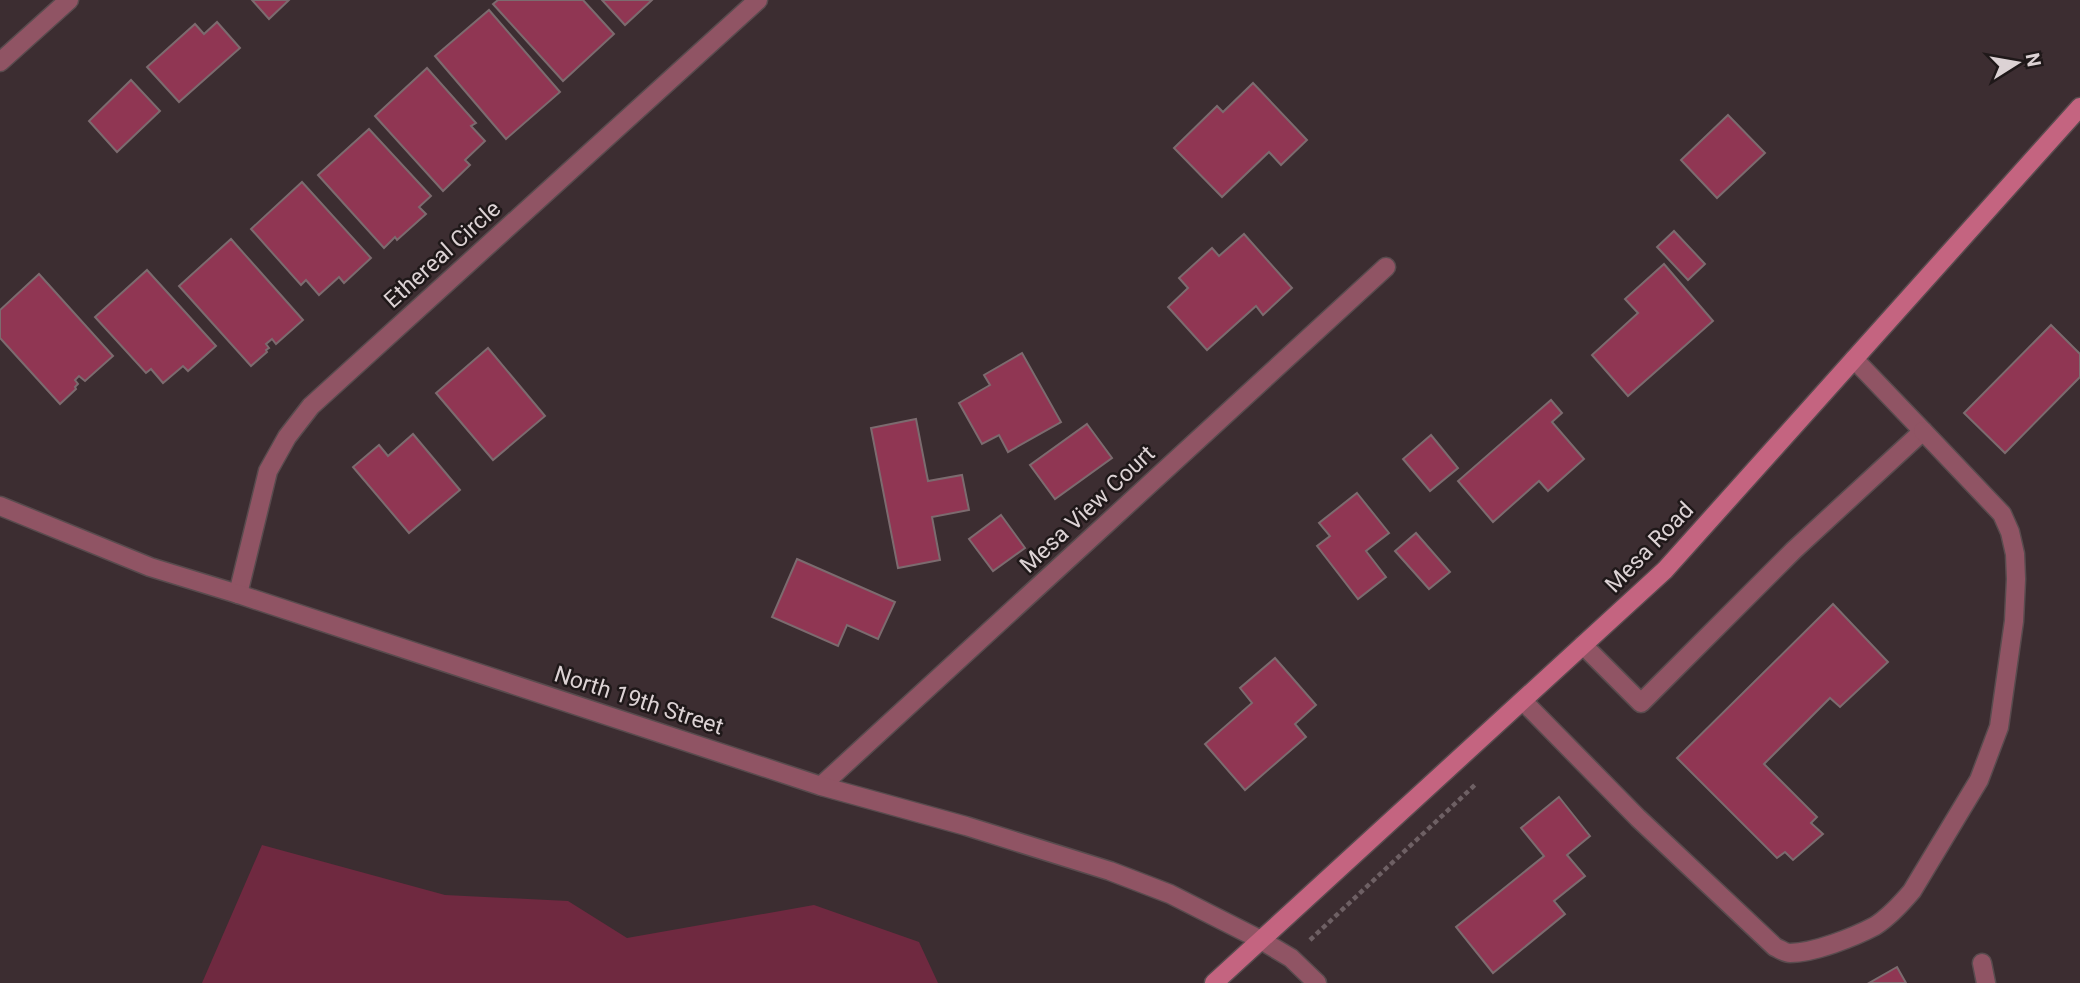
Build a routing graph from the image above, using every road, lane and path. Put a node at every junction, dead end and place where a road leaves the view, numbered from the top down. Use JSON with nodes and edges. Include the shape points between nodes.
{"nodes":[{"id":1,"x":69,"y":0,"type":"edge"},
{"id":2,"x":758,"y":0,"type":"edge"},
{"id":3,"x":0,"y":62,"type":"edge"},
{"id":4,"x":2080,"y":107,"type":"edge"},
{"id":5,"x":1386,"y":267,"type":"dead end"},
{"id":6,"x":1854,"y":359,"type":"junction"},
{"id":7,"x":1923,"y":431,"type":"junction"},
{"id":8,"x":0,"y":506,"type":"edge"},
{"id":9,"x":238,"y":594,"type":"junction"},
{"id":10,"x":1583,"y":645,"type":"junction"},
{"id":11,"x":1522,"y":701,"type":"junction"},
{"id":12,"x":821,"y":786,"type":"junction"},
{"id":13,"x":1261,"y":940,"type":"junction"},
{"id":14,"x":1982,"y":963,"type":"dead end"},
{"id":15,"x":1214,"y":983,"type":"edge"},
{"id":16,"x":1317,"y":983,"type":"edge"},
{"id":17,"x":1986,"y":983,"type":"edge"}],
"edges":[{"from":1,"to":3,"type":"street"},
{"from":2,"to":9,"type":"street","name":"Ethereal Circle","via":[[311,406],[268,471]]},
{"from":4,"to":6,"type":"main road","name":"Mesa Road"},
{"from":5,"to":12,"type":"street","name":"Mesa View Court"},
{"from":6,"to":7,"type":"street"},
{"from":6,"to":10,"type":"main road","name":"Mesa Road","via":[[1665,570]]},
{"from":7,"to":10,"type":"street","via":[[1794,550],[1641,703]]},
{"from":7,"to":11,"type":"street","via":[[2002,514],[2015,554],[2014,621],[1999,727],[1979,780],[1912,891],[1876,925],[1803,951],[1787,953],[1775,947]]},
{"from":8,"to":9,"type":"street","name":"North 19th Street","via":[[150,567]]},
{"from":9,"to":12,"type":"street","name":"North 19th Street"},
{"from":10,"to":11,"type":"main road","name":"Mesa Road"},
{"from":11,"to":13,"type":"main road","name":"Mesa Road"},
{"from":12,"to":13,"type":"street","name":"North 19th Street","via":[[1110,871],[1170,894]]},
{"from":13,"to":15,"type":"main road","name":"Mesa Road"},
{"from":13,"to":16,"type":"street","name":"North 19th Street","via":[[1291,958]]},
{"from":14,"to":17,"type":"street"}]}
